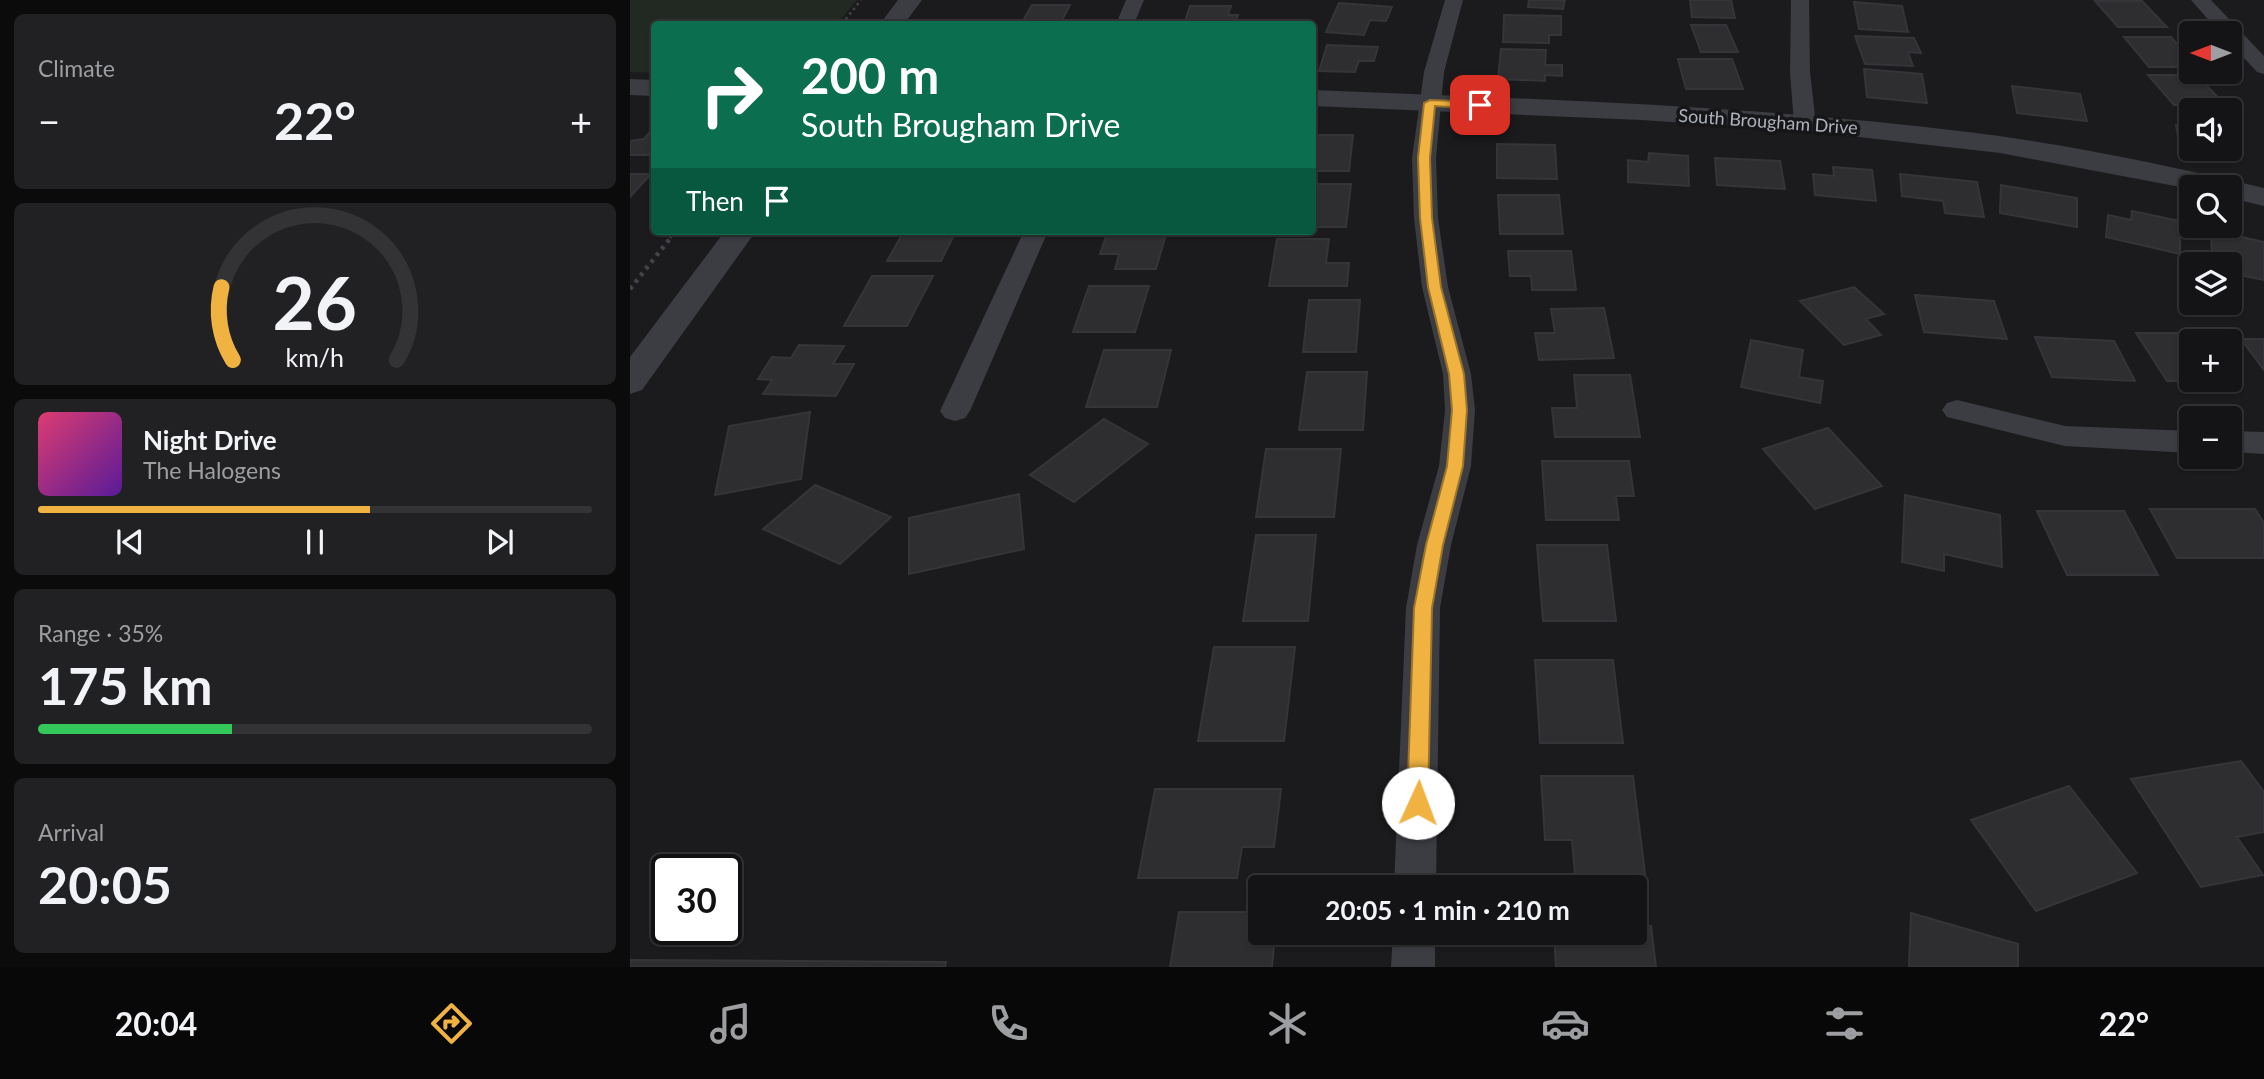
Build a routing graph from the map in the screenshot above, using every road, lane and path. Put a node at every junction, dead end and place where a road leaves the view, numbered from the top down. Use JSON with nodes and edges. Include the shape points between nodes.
{"nodes":[{"id":1,"x":861,"y":0,"type":"edge"},
{"id":2,"x":910,"y":0,"type":"edge"},
{"id":3,"x":1135,"y":0,"type":"edge"},
{"id":4,"x":1454,"y":0,"type":"edge"},
{"id":5,"x":1800,"y":0,"type":"edge"},
{"id":6,"x":2200,"y":0,"type":"edge"},
{"id":7,"x":844,"y":21,"type":"edge"},
{"id":8,"x":894,"y":21,"type":"edge"},
{"id":9,"x":1126,"y":21,"type":"edge"},
{"id":10,"x":2264,"y":68,"type":"edge"},
{"id":11,"x":630,"y":87,"type":"edge"},
{"id":12,"x":651,"y":88,"type":"edge"},
{"id":13,"x":1316,"y":98,"type":"edge"},
{"id":14,"x":1430,"y":103,"type":"junction"},
{"id":15,"x":1805,"y":124,"type":"junction"},
{"id":16,"x":2179,"y":179,"type":"edge"},
{"id":17,"x":2242,"y":192,"type":"edge"},
{"id":18,"x":2264,"y":197,"type":"edge"},
{"id":19,"x":673,"y":235,"type":"edge"},
{"id":20,"x":738,"y":235,"type":"edge"},
{"id":21,"x":1034,"y":235,"type":"edge"},
{"id":22,"x":630,"y":289,"type":"edge"},
{"id":23,"x":630,"y":382,"type":"edge"},
{"id":24,"x":1957,"y":410,"type":"dead end"},
{"id":25,"x":955,"y":411,"type":"dead end"},
{"id":26,"x":2179,"y":441,"type":"edge"},
{"id":27,"x":2242,"y":442,"type":"edge"},
{"id":28,"x":2264,"y":443,"type":"edge"},
{"id":29,"x":1415,"y":875,"type":"edge"},
{"id":30,"x":1414,"y":945,"type":"edge"},
{"id":31,"x":1413,"y":967,"type":"edge"}],
"edges":[{"from":1,"to":7,"type":"path"},
{"from":2,"to":8,"type":"street"},
{"from":3,"to":9,"type":"street"},
{"from":4,"to":14,"type":"street"},
{"from":5,"to":15,"type":"street"},
{"from":6,"to":10,"type":"street"},
{"from":11,"to":12,"type":"street"},
{"from":13,"to":14,"type":"street","name":"South Brougham Drive"},
{"from":14,"to":15,"type":"street","name":"South Brougham Drive"},
{"from":14,"to":29,"type":"street","via":[[1424,158],[1426,218],[1460,410],[1455,466],[1423,608]]},
{"from":15,"to":16,"type":"street","name":"South Brougham Drive","via":[[1972,141]]},
{"from":17,"to":18,"type":"street"},
{"from":19,"to":22,"type":"path"},
{"from":20,"to":23,"type":"street"},
{"from":21,"to":25,"type":"street"},
{"from":24,"to":26,"type":"street","via":[[2065,436]]},
{"from":27,"to":28,"type":"street"},
{"from":30,"to":31,"type":"street"}]}
